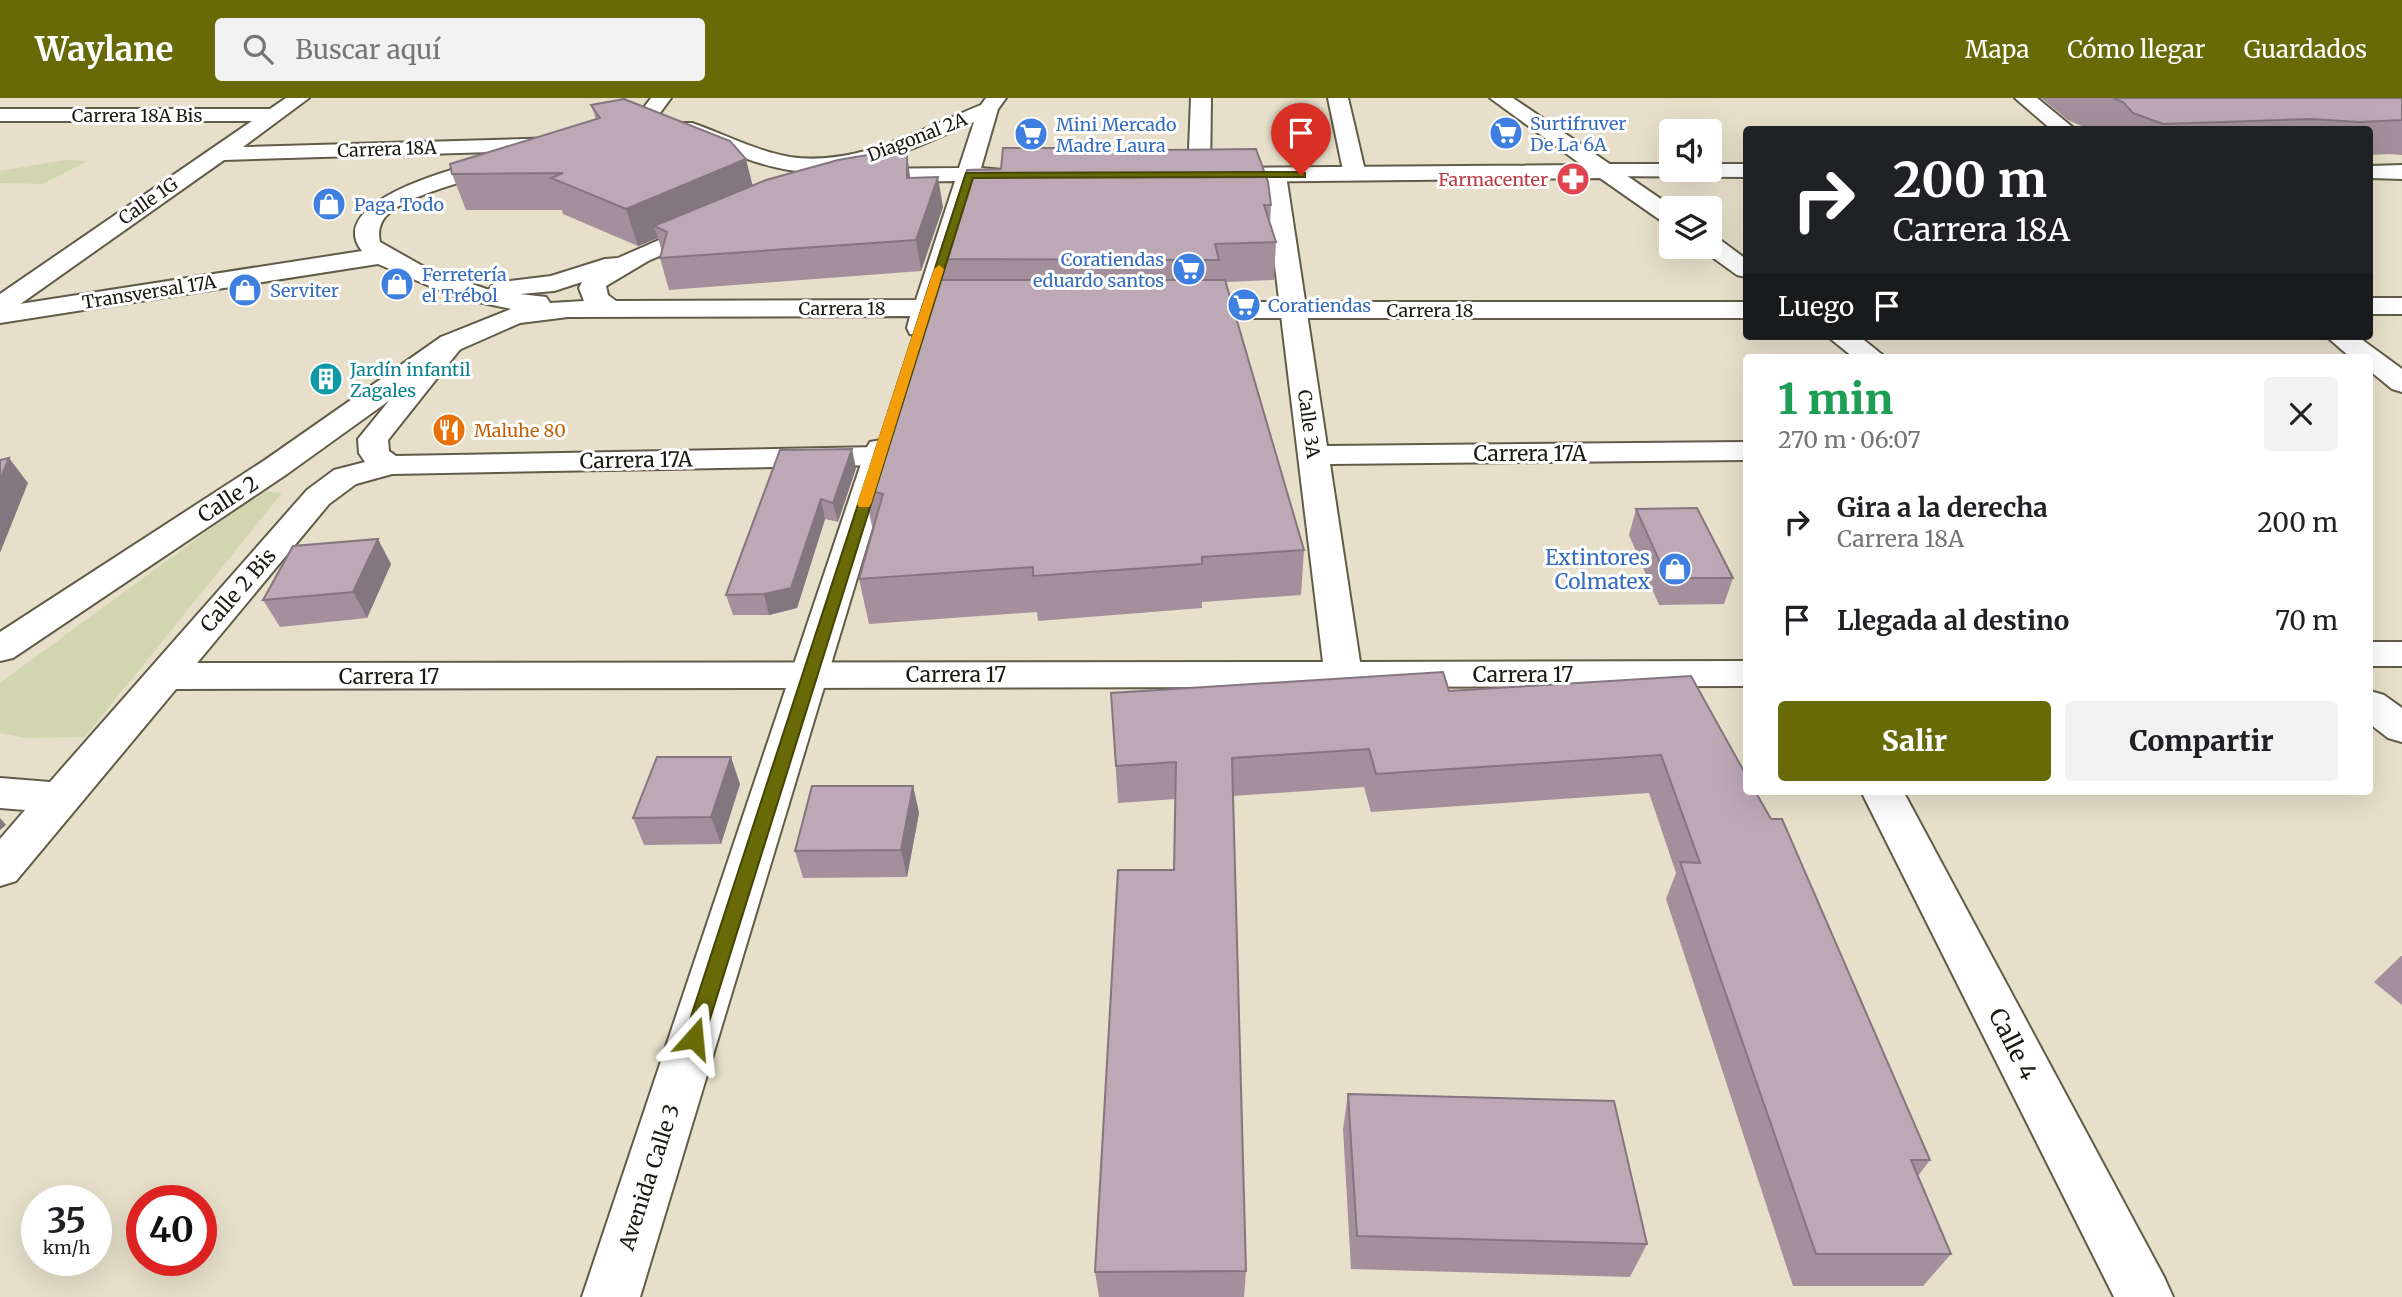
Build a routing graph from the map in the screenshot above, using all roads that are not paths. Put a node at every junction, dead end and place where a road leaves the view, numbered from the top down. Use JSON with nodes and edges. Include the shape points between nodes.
{"nodes":[{"id":1,"x":299,"y":98,"type":"edge"},
{"id":2,"x":661,"y":98,"type":"edge"},
{"id":3,"x":1201,"y":98,"type":"edge"},
{"id":4,"x":1338,"y":98,"type":"edge"},
{"id":5,"x":1500,"y":98,"type":"edge"},
{"id":6,"x":2025,"y":98,"type":"edge"},
{"id":7,"x":992,"y":103,"type":"edge"},
{"id":8,"x":0,"y":115,"type":"edge"},
{"id":9,"x":274,"y":115,"type":"junction"},
{"id":10,"x":2061,"y":126,"type":"edge"},
{"id":11,"x":580,"y":136,"type":"edge"},
{"id":12,"x":559,"y":144,"type":"junction"},
{"id":13,"x":215,"y":154,"type":"junction"},
{"id":14,"x":1606,"y":170,"type":"junction"},
{"id":15,"x":1743,"y":171,"type":"edge"},
{"id":16,"x":2373,"y":172,"type":"edge"},
{"id":17,"x":2402,"y":172,"type":"edge"},
{"id":18,"x":969,"y":175,"type":"junction"},
{"id":19,"x":1018,"y":175,"type":"edge"},
{"id":20,"x":1171,"y":175,"type":"edge"},
{"id":21,"x":1199,"y":175,"type":"junction"},
{"id":22,"x":1275,"y":175,"type":"junction"},
{"id":23,"x":1355,"y":175,"type":"junction"},
{"id":24,"x":813,"y":185,"type":"edge"},
{"id":25,"x":1659,"y":208,"type":"edge"},
{"id":26,"x":726,"y":218,"type":"edge"},
{"id":27,"x":1722,"y":253,"type":"edge"},
{"id":28,"x":380,"y":256,"type":"junction"},
{"id":29,"x":639,"y":256,"type":"junction"},
{"id":30,"x":1743,"y":268,"type":"edge"},
{"id":31,"x":437,"y":281,"type":"junction"},
{"id":32,"x":1,"y":306,"type":"edge"},
{"id":33,"x":2373,"y":306,"type":"edge"},
{"id":34,"x":2402,"y":306,"type":"edge"},
{"id":35,"x":927,"y":307,"type":"junction"},
{"id":36,"x":1003,"y":308,"type":"edge"},
{"id":37,"x":610,"y":309,"type":"junction"},
{"id":38,"x":1155,"y":310,"type":"edge"},
{"id":39,"x":1743,"y":310,"type":"edge"},
{"id":40,"x":1294,"y":311,"type":"junction"},
{"id":41,"x":1847,"y":340,"type":"edge"},
{"id":42,"x":2345,"y":340,"type":"edge"},
{"id":43,"x":451,"y":343,"type":"junction"},
{"id":44,"x":1867,"y":354,"type":"edge"},
{"id":45,"x":2364,"y":354,"type":"edge"},
{"id":46,"x":2373,"y":361,"type":"edge"},
{"id":47,"x":908,"y":366,"type":"edge"},
{"id":48,"x":2402,"y":383,"type":"edge"},
{"id":49,"x":891,"y":418,"type":"edge"},
{"id":50,"x":1743,"y":451,"type":"edge"},
{"id":51,"x":1314,"y":455,"type":"junction"},
{"id":52,"x":879,"y":456,"type":"junction"},
{"id":53,"x":392,"y":465,"type":"junction"},
{"id":54,"x":0,"y":649,"type":"edge"},
{"id":55,"x":2373,"y":654,"type":"edge"},
{"id":56,"x":2402,"y":654,"type":"edge"},
{"id":57,"x":810,"y":674,"type":"junction"},
{"id":58,"x":1343,"y":674,"type":"junction"},
{"id":59,"x":1743,"y":674,"type":"edge"},
{"id":60,"x":165,"y":676,"type":"junction"},
{"id":61,"x":2373,"y":706,"type":"edge"},
{"id":62,"x":2402,"y":727,"type":"edge"},
{"id":63,"x":0,"y":793,"type":"edge"},
{"id":64,"x":1884,"y":795,"type":"edge"},
{"id":65,"x":60,"y":798,"type":"junction"},
{"id":66,"x":0,"y":869,"type":"edge"},
{"id":67,"x":611,"y":1297,"type":"edge"},
{"id":68,"x":2144,"y":1297,"type":"edge"}],
"edges":[{"from":1,"to":9,"type":"street","name":"Calle 1G"},
{"from":2,"to":7,"type":"street","name":"Diagonal 2A","via":[[636,122],[678,124],[788,173],[869,157]]},
{"from":3,"to":21,"type":"street"},
{"from":4,"to":23,"type":"street"},
{"from":5,"to":14,"type":"street"},
{"from":6,"to":10,"type":"street"},
{"from":7,"to":18,"type":"street"},
{"from":8,"to":9,"type":"street","name":"Carrera 18A Bis"},
{"from":9,"to":13,"type":"street","name":"Calle 1G"},
{"from":11,"to":12,"type":"street"},
{"from":12,"to":13,"type":"street","name":"Carrera 18A"},
{"from":12,"to":28,"type":"street","via":[[383,207],[374,215],[366,237]]},
{"from":13,"to":32,"type":"street","name":"Calle 1G"},
{"from":14,"to":15,"type":"street"},
{"from":14,"to":23,"type":"street"},
{"from":14,"to":25,"type":"street"},
{"from":16,"to":17,"type":"street"},
{"from":18,"to":19,"type":"street"},
{"from":18,"to":24,"type":"street","via":[[878,174]]},
{"from":18,"to":35,"type":"street"},
{"from":20,"to":21,"type":"street"},
{"from":21,"to":22,"type":"street"},
{"from":22,"to":23,"type":"street"},
{"from":22,"to":40,"type":"street","name":"Calle 3A"},
{"from":26,"to":29,"type":"street"},
{"from":27,"to":30,"type":"street"},
{"from":28,"to":31,"type":"street","name":"Carrera 18"},
{"from":28,"to":32,"type":"street","name":"Transversal 17A"},
{"from":29,"to":31,"type":"street","name":"Carrera 18","via":[[534,286],[490,288]]},
{"from":29,"to":37,"type":"street","via":[[595,282],[596,299]]},
{"from":31,"to":37,"type":"street","name":"Carrera 18","via":[[473,295],[514,302]]},
{"from":31,"to":43,"type":"street","name":"Carrera 18","via":[[453,294],[462,312],[463,320]]},
{"from":33,"to":34,"type":"street"},
{"from":35,"to":36,"type":"street","name":"Carrera 18"},
{"from":35,"to":37,"type":"street","name":"Carrera 18"},
{"from":35,"to":47,"type":"street"},
{"from":37,"to":43,"type":"street","name":"Carrera 18","via":[[532,312]]},
{"from":38,"to":40,"type":"street","name":"Carrera 18"},
{"from":39,"to":40,"type":"street","name":"Carrera 18"},
{"from":40,"to":51,"type":"street","name":"Calle 3A"},
{"from":41,"to":44,"type":"street"},
{"from":42,"to":45,"type":"street"},
{"from":43,"to":53,"type":"street","via":[[373,439],[372,452]]},
{"from":43,"to":54,"type":"street","name":"Calle 2","via":[[276,467]]},
{"from":46,"to":48,"type":"street"},
{"from":49,"to":52,"type":"street","name":"Avenida Calle 3"},
{"from":50,"to":51,"type":"street","name":"Carrera 17A"},
{"from":51,"to":58,"type":"street","name":"Calle 3A"},
{"from":52,"to":53,"type":"street","name":"Carrera 17A"},
{"from":52,"to":57,"type":"street","name":"Avenida Calle 3"},
{"from":53,"to":60,"type":"street","name":"Calle 2 Bis","via":[[345,477],[318,497]]},
{"from":55,"to":56,"type":"street"},
{"from":57,"to":58,"type":"street","name":"Carrera 17"},
{"from":57,"to":60,"type":"street","name":"Carrera 17"},
{"from":57,"to":67,"type":"street","name":"Avenida Calle 3"},
{"from":58,"to":59,"type":"street","name":"Carrera 17"},
{"from":60,"to":65,"type":"street","name":"Calle 2 Bis"},
{"from":61,"to":62,"type":"street"},
{"from":63,"to":65,"type":"street"},
{"from":64,"to":68,"type":"street","name":"Calle 4"},
{"from":65,"to":66,"type":"street","name":"Calle 2 Bis"}]}
